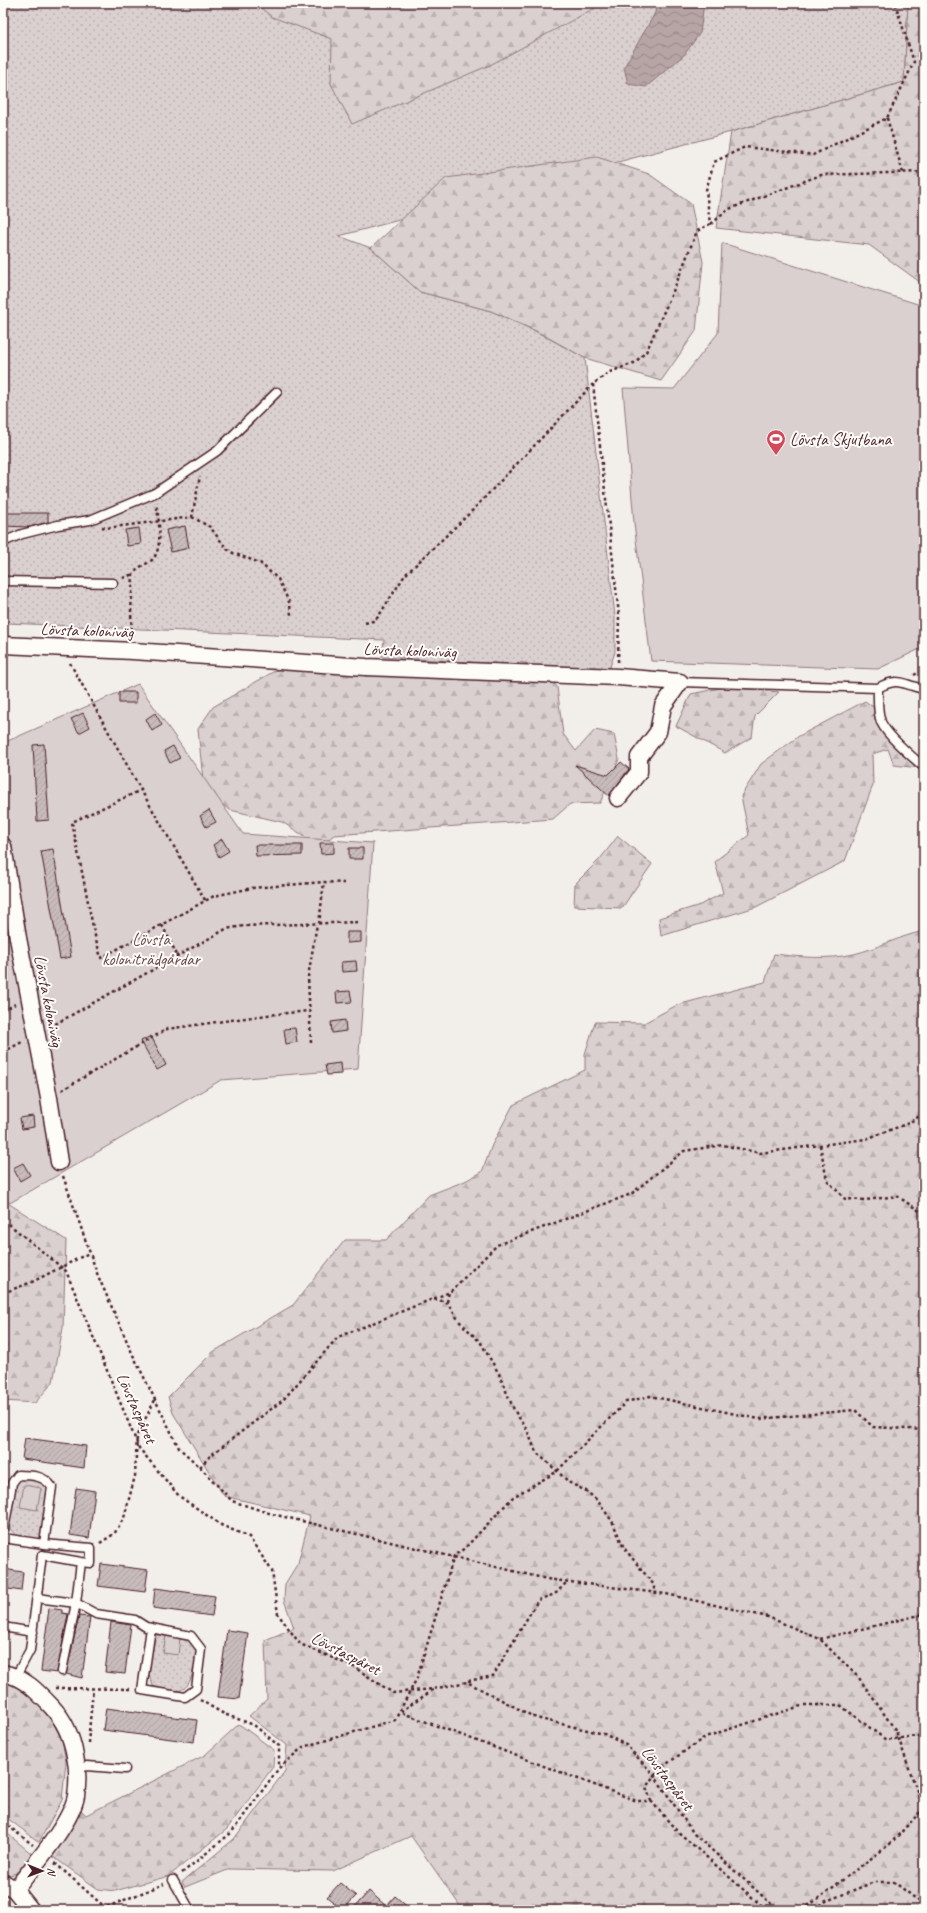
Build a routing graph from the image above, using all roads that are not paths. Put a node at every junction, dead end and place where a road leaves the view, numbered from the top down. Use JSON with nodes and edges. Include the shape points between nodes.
{"nodes":[{"id":1,"x":277,"y":392,"type":"dead end"},
{"id":2,"x":3,"y":542,"type":"edge"},
{"id":3,"x":3,"y":581,"type":"edge"},
{"id":4,"x":113,"y":583,"type":"dead end"},
{"id":5,"x":3,"y":645,"type":"edge"},
{"id":6,"x":218,"y":648,"type":"dead end"},
{"id":7,"x":204,"y":656,"type":"junction"},
{"id":8,"x":680,"y":682,"type":"junction"},
{"id":9,"x":878,"y":688,"type":"junction"},
{"id":10,"x":924,"y":689,"type":"edge"},
{"id":11,"x":924,"y":767,"type":"edge"},
{"id":12,"x":618,"y":798,"type":"dead end"},
{"id":13,"x":3,"y":846,"type":"edge"},
{"id":14,"x":59,"y":1162,"type":"road end"},
{"id":15,"x":3,"y":1537,"type":"edge"},
{"id":16,"x":44,"y":1544,"type":"junction"},
{"id":17,"x":81,"y":1562,"type":"junction"},
{"id":18,"x":36,"y":1598,"type":"junction"},
{"id":19,"x":76,"y":1603,"type":"junction"},
{"id":20,"x":3,"y":1627,"type":"edge"},
{"id":21,"x":151,"y":1628,"type":"junction"},
{"id":22,"x":33,"y":1632,"type":"junction"},
{"id":23,"x":62,"y":1671,"type":"dead end"},
{"id":24,"x":10,"y":1674,"type":"edge"},
{"id":25,"x":82,"y":1768,"type":"junction"},
{"id":26,"x":125,"y":1769,"type":"dead end"},
{"id":27,"x":173,"y":1880,"type":"road end"},
{"id":28,"x":9,"y":1886,"type":"edge"},
{"id":29,"x":31,"y":1910,"type":"edge"},
{"id":30,"x":190,"y":1910,"type":"edge"}],
"edges":[{"from":1,"to":2,"type":"lane","via":[[217,451],[155,493],[90,520],[22,534]]},
{"from":3,"to":4,"type":"lane"},
{"from":5,"to":7,"type":"street","name":"Lövsta koloniväg","via":[[58,643]]},
{"from":6,"to":7,"type":"lane"},
{"from":7,"to":8,"type":"street","name":"Lövsta koloniväg","via":[[366,667],[618,677]]},
{"from":8,"to":9,"type":"lane"},
{"from":8,"to":12,"type":"street","via":[[663,706],[658,732],[639,758],[639,772]]},
{"from":9,"to":10,"type":"lane","via":[[896,681]]},
{"from":9,"to":11,"type":"lane","via":[[878,711],[882,723],[910,756]]},
{"from":13,"to":14,"type":"street","name":"Lövsta koloniväg"},
{"from":15,"to":16,"type":"lane"},
{"from":15,"to":16,"type":"lane","via":[[12,1483],[18,1475],[38,1476],[48,1481],[52,1487]]},
{"from":16,"to":17,"type":"lane","via":[[91,1548],[91,1563]]},
{"from":17,"to":18,"type":"lane","via":[[42,1555]]},
{"from":17,"to":19,"type":"lane"},
{"from":18,"to":19,"type":"lane"},
{"from":18,"to":22,"type":"lane"},
{"from":19,"to":21,"type":"lane","via":[[96,1614],[135,1620]]},
{"from":19,"to":23,"type":"lane"},
{"from":20,"to":22,"type":"lane"},
{"from":21,"to":21,"type":"lane","via":[[191,1636],[201,1649],[196,1689],[185,1697],[142,1690]]},
{"from":22,"to":24,"type":"lane","via":[[30,1650]]},
{"from":24,"to":25,"type":"street","via":[[39,1693],[59,1715]]},
{"from":25,"to":26,"type":"lane"},
{"from":25,"to":28,"type":"street","via":[[76,1797],[66,1819],[44,1854]]},
{"from":27,"to":30,"type":"lane"},
{"from":28,"to":29,"type":"street"}]}
